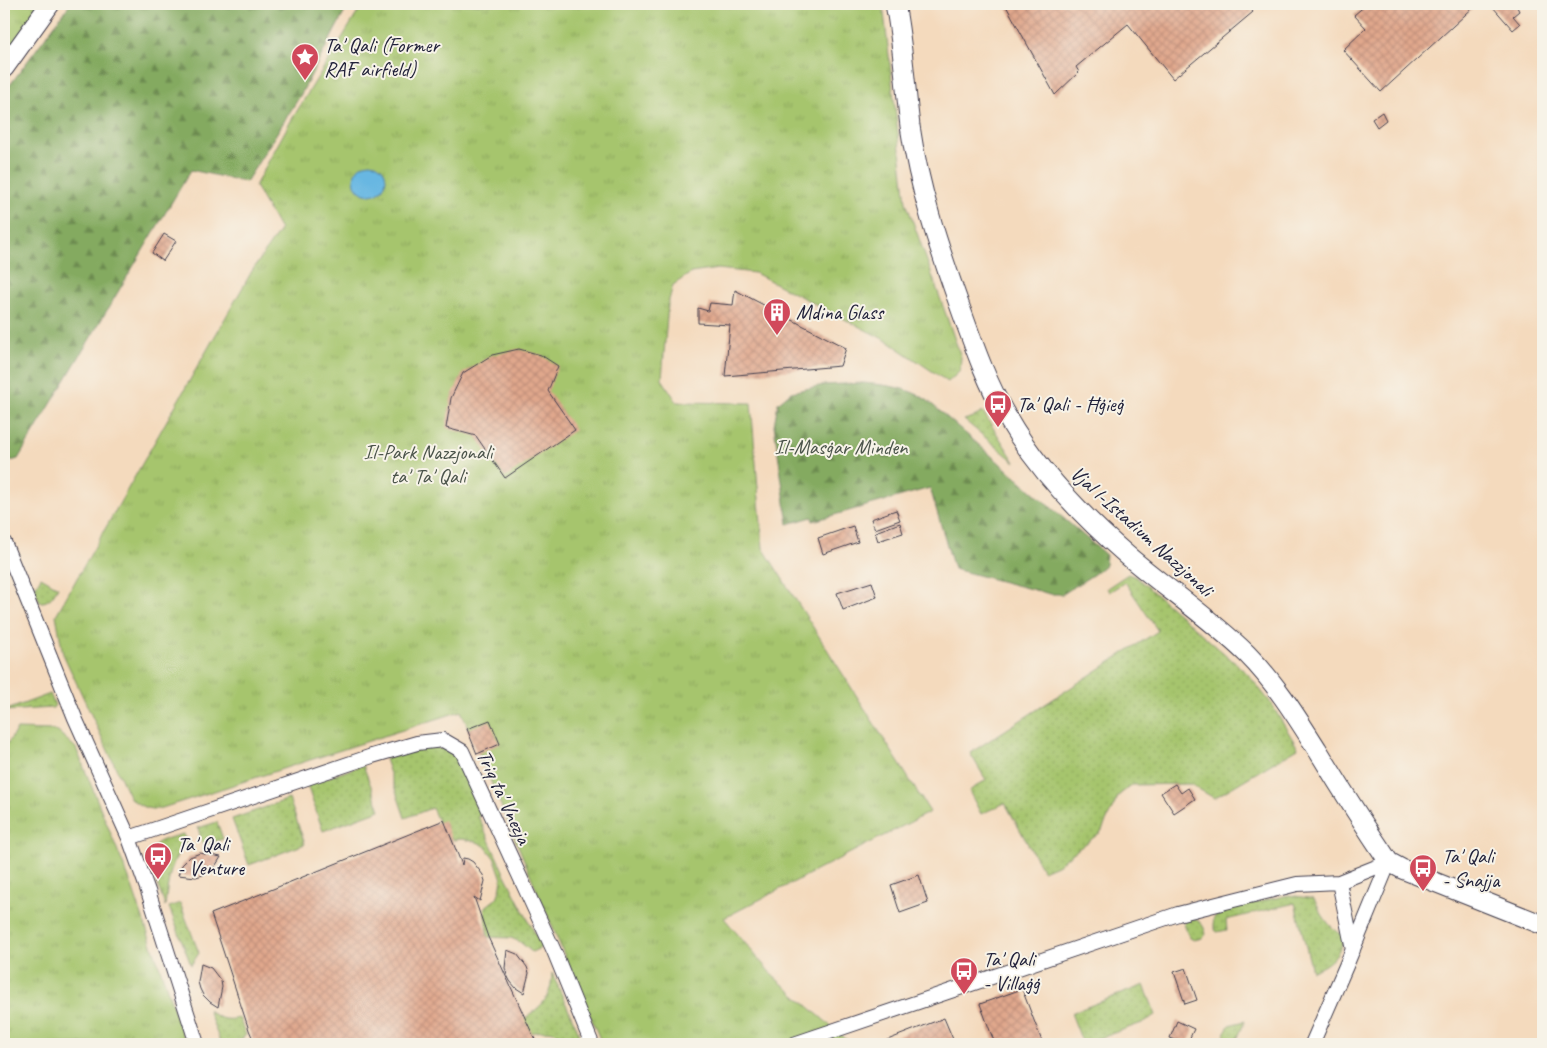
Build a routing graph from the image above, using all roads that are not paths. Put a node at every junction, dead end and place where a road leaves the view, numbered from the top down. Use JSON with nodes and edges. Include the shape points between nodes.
{"nodes":[{"id":1,"x":50,"y":4,"type":"edge"},
{"id":2,"x":895,"y":4,"type":"edge"},
{"id":3,"x":4,"y":68,"type":"edge"},
{"id":4,"x":4,"y":542,"type":"edge"},
{"id":5,"x":129,"y":838,"type":"junction"},
{"id":6,"x":1389,"y":862,"type":"junction"},
{"id":7,"x":1339,"y":882,"type":"junction"},
{"id":8,"x":1543,"y":925,"type":"edge"},
{"id":9,"x":1353,"y":950,"type":"junction"},
{"id":10,"x":198,"y":1044,"type":"edge"},
{"id":11,"x":592,"y":1044,"type":"edge"},
{"id":12,"x":794,"y":1044,"type":"edge"},
{"id":13,"x":1312,"y":1044,"type":"edge"}],
"edges":[{"from":1,"to":3,"type":"main road"},
{"from":2,"to":6,"type":"main road","name":"Vjal l-Istadium Nazzjonali","via":[[910,126],[925,202],[978,356],[1008,419],[1052,482],[1079,509],[1128,556],[1246,654],[1270,680]]},
{"from":4,"to":5,"type":"street"},
{"from":5,"to":10,"type":"street"},
{"from":5,"to":11,"type":"street","name":"Triq ta' Vnezja","via":[[372,756],[417,743],[443,740],[462,751],[554,951]]},
{"from":6,"to":7,"type":"street"},
{"from":6,"to":8,"type":"main road"},
{"from":6,"to":9,"type":"street"},
{"from":7,"to":9,"type":"street"},
{"from":7,"to":12,"type":"street","via":[[1297,884],[1178,914]]},
{"from":9,"to":13,"type":"street"}]}
